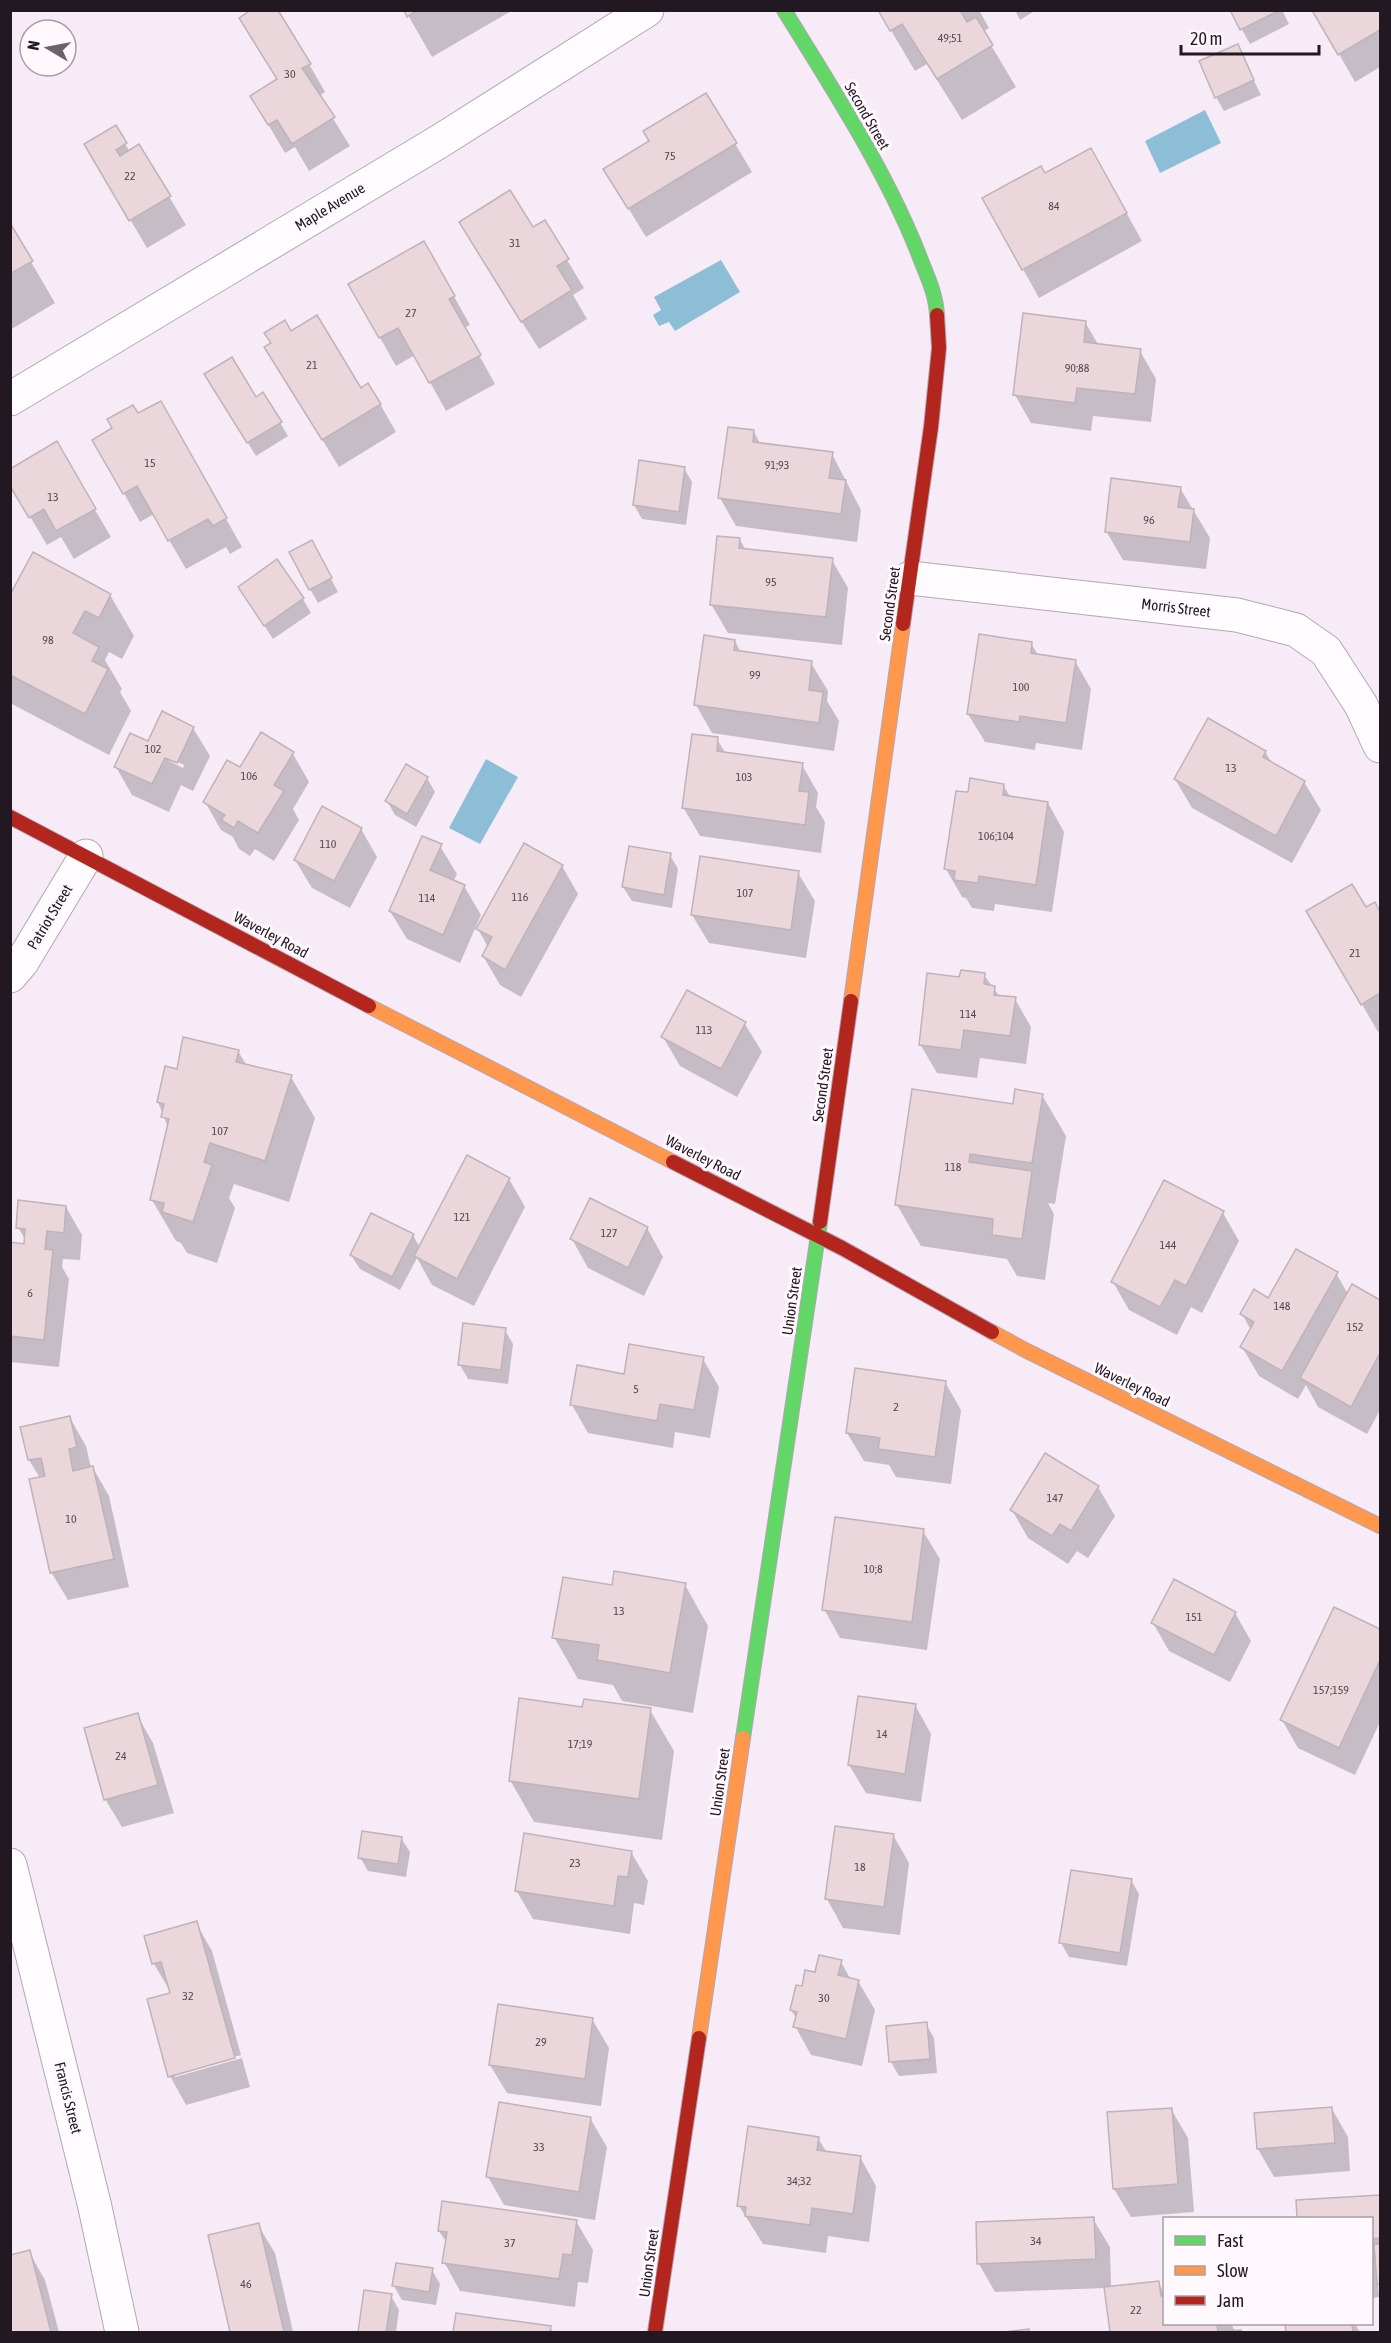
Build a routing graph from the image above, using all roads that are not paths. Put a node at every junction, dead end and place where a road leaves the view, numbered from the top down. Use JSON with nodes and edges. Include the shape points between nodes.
{"nodes":[{"id":1,"x":647,"y":10,"type":"edge"},
{"id":2,"x":784,"y":10,"type":"edge"},
{"id":3,"x":10,"y":399,"type":"edge"},
{"id":4,"x":910,"y":578,"type":"junction"},
{"id":5,"x":1380,"y":746,"type":"edge"},
{"id":6,"x":10,"y":817,"type":"edge"},
{"id":7,"x":86,"y":856,"type":"junction"},
{"id":8,"x":10,"y":976,"type":"edge"},
{"id":9,"x":818,"y":1237,"type":"junction"},
{"id":10,"x":1380,"y":1526,"type":"edge"},
{"id":11,"x":10,"y":1865,"type":"edge"},
{"id":12,"x":122,"y":2332,"type":"edge"},
{"id":13,"x":655,"y":2332,"type":"edge"}],
"edges":[{"from":1,"to":3,"type":"street","name":"Maple Avenue","via":[[440,141]]},
{"from":2,"to":4,"type":"street","name":"Second Street","via":[[903,216],[936,298],[938,360]]},
{"from":4,"to":5,"type":"street","name":"Morris Street","via":[[1238,615],[1296,630],[1326,651],[1361,705]]},
{"from":4,"to":9,"type":"street","name":"Second Street"},
{"from":6,"to":7,"type":"street","name":"Waverley Road"},
{"from":7,"to":8,"type":"street","name":"Patriot Street"},
{"from":7,"to":9,"type":"street","name":"Waverley Road"},
{"from":9,"to":10,"type":"street","name":"Waverley Road","via":[[1027,1351]]},
{"from":9,"to":13,"type":"street","name":"Union Street"},
{"from":11,"to":12,"type":"street","name":"Francis Street"}]}
